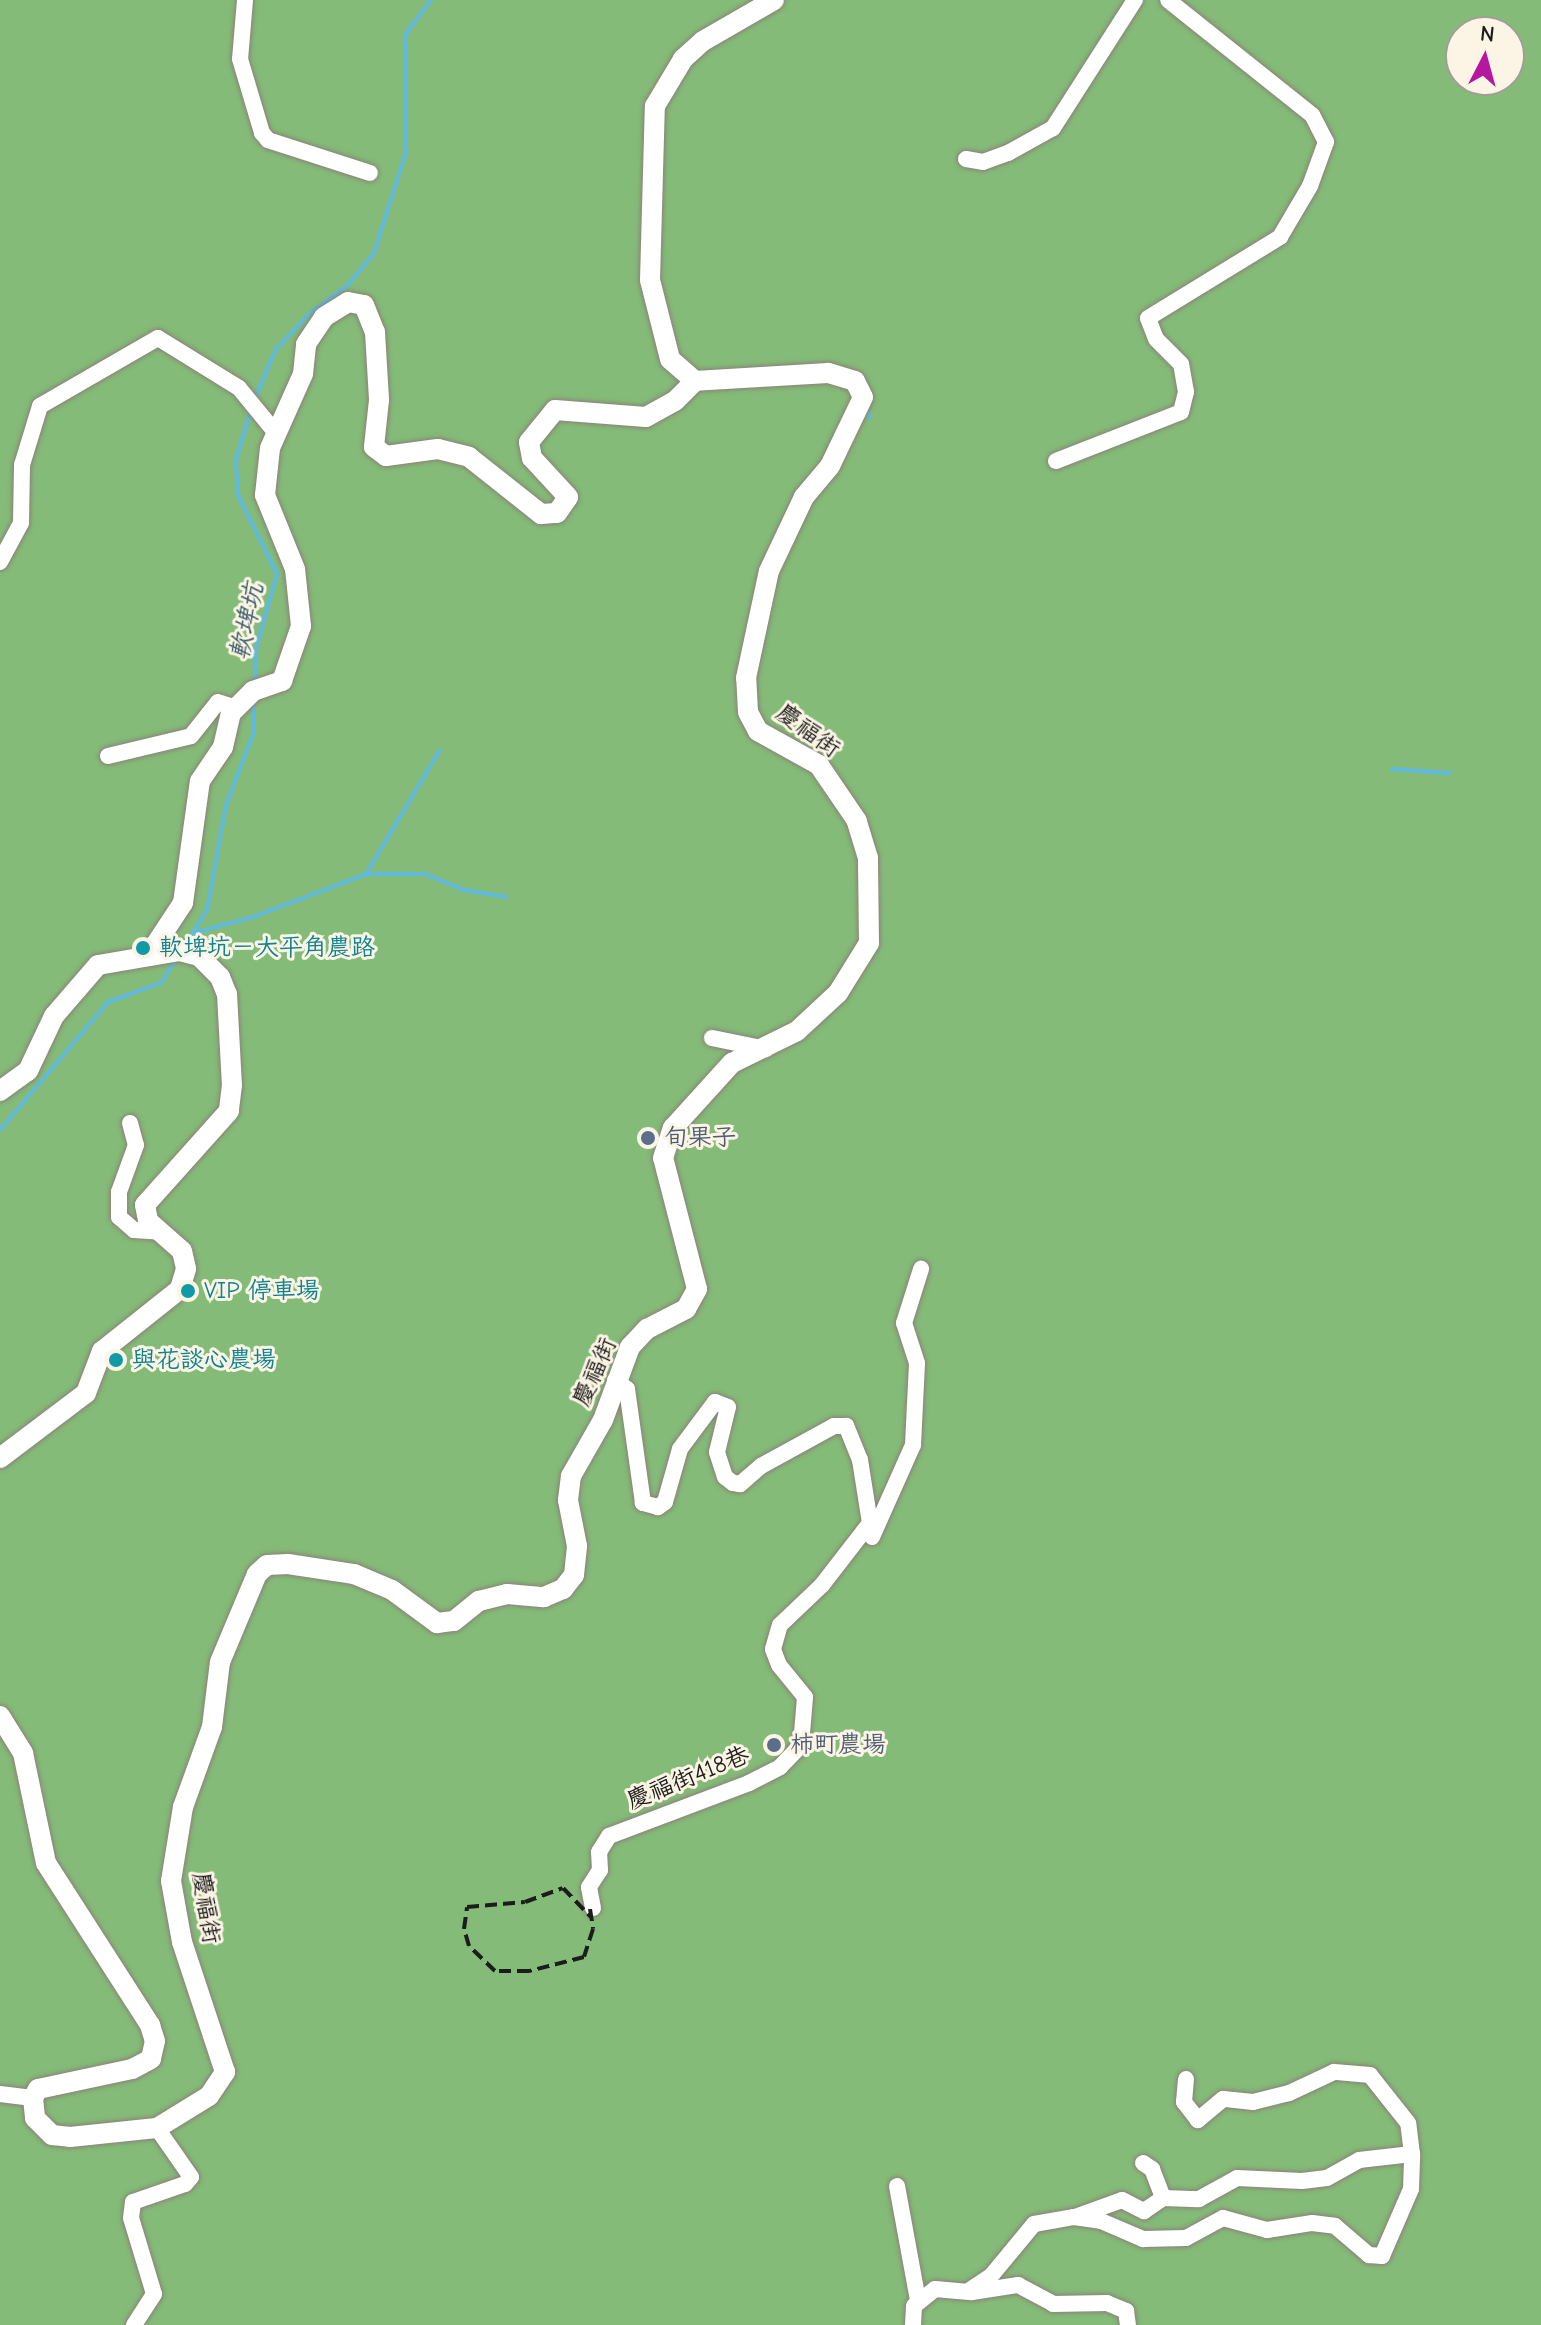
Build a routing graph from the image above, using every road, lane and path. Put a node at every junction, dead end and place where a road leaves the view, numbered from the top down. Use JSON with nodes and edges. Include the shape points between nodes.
{"nodes":[{"id":1,"x":245,"y":0,"type":"edge"},
{"id":2,"x":774,"y":0,"type":"edge"},
{"id":3,"x":1135,"y":0,"type":"edge"},
{"id":4,"x":1168,"y":0,"type":"edge"},
{"id":5,"x":966,"y":159,"type":"dead end"},
{"id":6,"x":370,"y":173,"type":"dead end"},
{"id":7,"x":695,"y":381,"type":"junction"},
{"id":8,"x":269,"y":426,"type":"junction"},
{"id":9,"x":1056,"y":461,"type":"dead end"},
{"id":10,"x":0,"y":562,"type":"edge"},
{"id":11,"x":234,"y":711,"type":"junction"},
{"id":12,"x":108,"y":756,"type":"dead end"},
{"id":13,"x":148,"y":956,"type":"junction"},
{"id":14,"x":712,"y":1038,"type":"dead end"},
{"id":15,"x":767,"y":1049,"type":"junction"},
{"id":16,"x":0,"y":1091,"type":"edge"},
{"id":17,"x":130,"y":1123,"type":"dead end"},
{"id":18,"x":161,"y":1232,"type":"junction"},
{"id":19,"x":921,"y":1269,"type":"dead end"},
{"id":20,"x":615,"y":1380,"type":"junction"},
{"id":21,"x":0,"y":1458,"type":"edge"},
{"id":22,"x":857,"y":1543,"type":"junction"},
{"id":23,"x":0,"y":1716,"type":"edge"},
{"id":24,"x":593,"y":1908,"type":"dead end"},
{"id":25,"x":1186,"y":2079,"type":"dead end"},
{"id":26,"x":0,"y":2094,"type":"edge"},
{"id":27,"x":33,"y":2098,"type":"junction"},
{"id":28,"x":157,"y":2128,"type":"junction"},
{"id":29,"x":1412,"y":2154,"type":"junction"},
{"id":30,"x":1143,"y":2163,"type":"dead end"},
{"id":31,"x":897,"y":2186,"type":"dead end"},
{"id":32,"x":1163,"y":2198,"type":"junction"},
{"id":33,"x":1074,"y":2217,"type":"junction"},
{"id":34,"x":970,"y":2290,"type":"junction"},
{"id":35,"x":918,"y":2300,"type":"junction"},
{"id":36,"x":134,"y":2325,"type":"edge"},
{"id":37,"x":913,"y":2325,"type":"edge"},
{"id":38,"x":1128,"y":2325,"type":"edge"}],
"edges":[{"from":1,"to":6,"type":"street","via":[[240,59],[262,133],[268,140]]},
{"from":2,"to":7,"type":"street","via":[[703,41],[683,59],[655,106],[650,280],[670,359]]},
{"from":3,"to":5,"type":"street","via":[[1053,128],[983,162]]},
{"from":4,"to":9,"type":"street","via":[[1312,115],[1326,142],[1310,186],[1280,237],[1148,318],[1156,339],[1181,364],[1186,392],[1181,412],[1145,431]]},
{"from":7,"to":8,"type":"street","via":[[675,401],[646,417],[555,410],[529,442],[532,458],[568,497],[557,513],[541,514],[469,457],[438,449],[386,456],[374,447],[379,400],[375,332],[364,305],[348,302],[324,317],[306,344],[303,374]]},
{"from":7,"to":15,"type":"street","name":"慶福街","via":[[828,373],[855,381],[863,397],[830,466],[804,497],[769,571],[746,678],[748,712],[758,731],[819,765],[857,821],[868,858],[869,943],[838,993],[797,1031]]},
{"from":8,"to":10,"type":"street","via":[[239,388],[158,338],[40,406],[22,465],[21,523]]},
{"from":8,"to":11,"type":"street","via":[[265,495],[295,569],[301,626],[282,681],[253,691]]},
{"from":11,"to":12,"type":"street","via":[[218,702],[191,736]]},
{"from":11,"to":13,"type":"street","via":[[223,747],[200,781],[183,903]]},
{"from":13,"to":16,"type":"street","via":[[98,965],[54,1016],[28,1071]]},
{"from":13,"to":18,"type":"street","via":[[185,952],[220,977],[227,994],[232,1085],[229,1111],[145,1205],[148,1221]]},
{"from":14,"to":15,"type":"street"},
{"from":15,"to":20,"type":"street","name":"慶福街","via":[[732,1063],[673,1128],[663,1158],[697,1289],[686,1309],[647,1329],[630,1347]]},
{"from":17,"to":18,"type":"street","via":[[136,1145],[119,1192],[119,1217],[134,1230]]},
{"from":18,"to":21,"type":"street","via":[[182,1251],[186,1269],[180,1289],[102,1351],[86,1393]]},
{"from":19,"to":22,"type":"street","via":[[904,1323],[917,1363],[913,1445],[870,1541]]},
{"from":20,"to":22,"type":"street","name":"慶福街418巷","via":[[627,1389],[638,1493],[652,1507],[665,1502],[680,1449],[715,1402],[728,1407],[717,1452],[725,1477],[733,1483],[740,1484],[761,1466],[834,1426],[846,1426],[860,1460],[870,1523]]},
{"from":20,"to":28,"type":"street","name":"慶福街","via":[[603,1420],[571,1476],[568,1500],[577,1546],[574,1575],[563,1589],[544,1597],[507,1594],[479,1601],[454,1621],[437,1623],[392,1590],[354,1574],[288,1564],[267,1565],[257,1574],[220,1662],[212,1727],[183,1807],[171,1881],[182,1942],[225,2072],[209,2096]]},
{"from":22,"to":24,"type":"street","name":"慶福街418巷","via":[[780,1625],[773,1649],[805,1697],[801,1745],[780,1767],[749,1783],[609,1836],[599,1852],[600,1870],[589,1887]]},
{"from":23,"to":27,"type":"street","via":[[23,1753],[46,1863],[150,2025],[155,2041],[151,2059],[132,2069],[48,2084]]},
{"from":25,"to":29,"type":"street","via":[[1184,2102],[1198,2120],[1223,2099],[1253,2102],[1289,2093],[1334,2072],[1361,2071],[1380,2085],[1408,2123]]},
{"from":26,"to":27,"type":"street"},
{"from":27,"to":28,"type":"street","name":"慶福街","via":[[35,2118],[52,2135]]},
{"from":28,"to":36,"type":"street","via":[[191,2177],[185,2184],[133,2202],[131,2218],[154,2294]]},
{"from":29,"to":32,"type":"street","via":[[1359,2160],[1327,2178],[1237,2178],[1199,2199]]},
{"from":29,"to":33,"type":"street","via":[[1411,2189],[1382,2256],[1369,2255],[1335,2226],[1312,2223],[1267,2230],[1223,2218],[1186,2238],[1143,2239],[1101,2221]]},
{"from":30,"to":32,"type":"street","via":[[1152,2169]]},
{"from":31,"to":35,"type":"street"},
{"from":32,"to":33,"type":"street","via":[[1144,2211],[1122,2200]]},
{"from":33,"to":34,"type":"street","via":[[1034,2224],[991,2276]]},
{"from":34,"to":35,"type":"street","via":[[935,2289]]},
{"from":34,"to":38,"type":"street","via":[[1018,2285],[1053,2304],[1107,2303],[1126,2311]]},
{"from":35,"to":37,"type":"street"}]}
